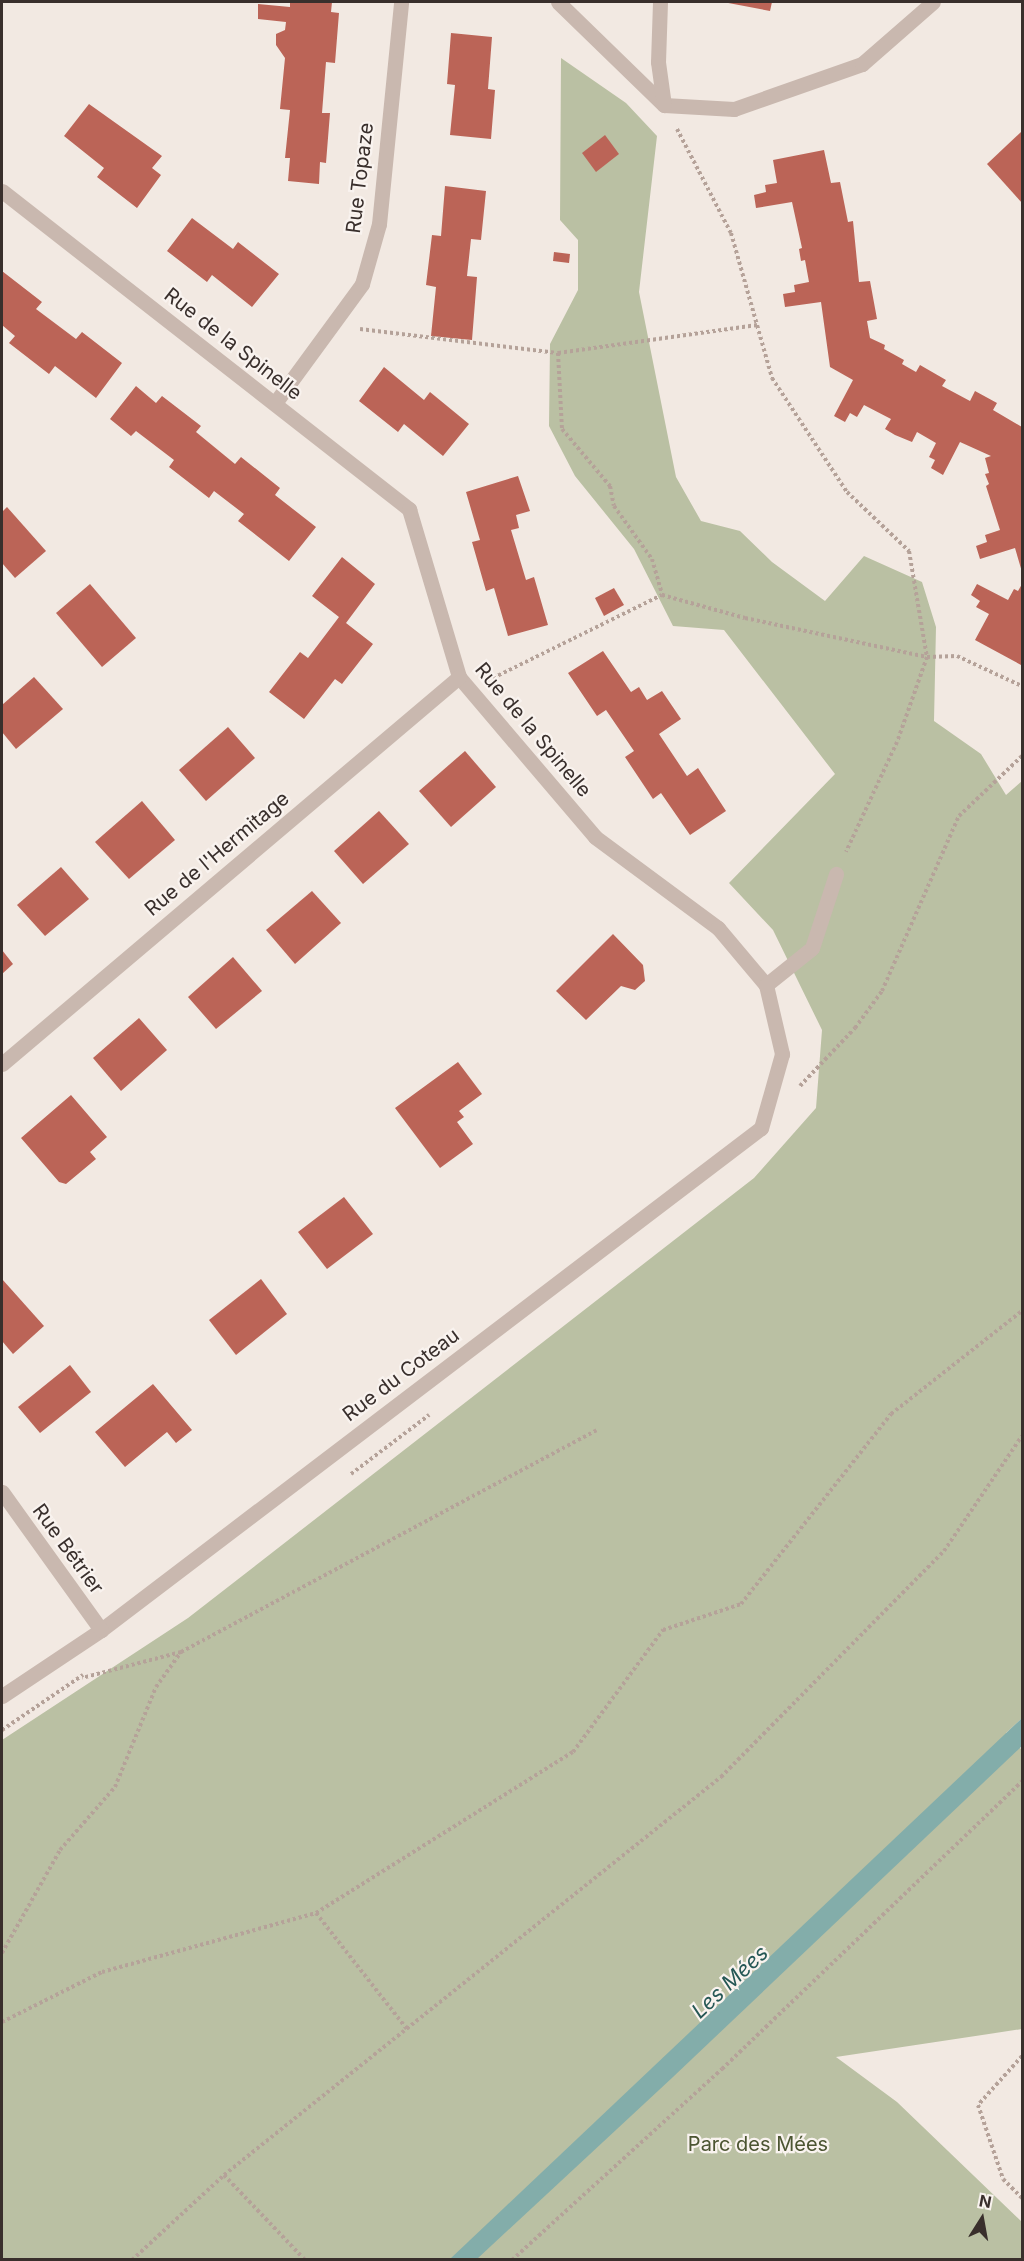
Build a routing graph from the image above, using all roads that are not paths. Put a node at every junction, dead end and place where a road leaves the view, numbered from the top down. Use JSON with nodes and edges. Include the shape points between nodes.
{"nodes":[{"id":1,"x":401,"y":2,"type":"edge"},
{"id":2,"x":558,"y":2,"type":"edge"},
{"id":3,"x":660,"y":2,"type":"edge"},
{"id":4,"x":933,"y":2,"type":"edge"},
{"id":5,"x":664,"y":105,"type":"junction"},
{"id":6,"x":2,"y":191,"type":"edge"},
{"id":7,"x":275,"y":404,"type":"junction"},
{"id":8,"x":459,"y":677,"type":"junction"},
{"id":9,"x":836,"y":874,"type":"road end"},
{"id":10,"x":766,"y":985,"type":"junction"},
{"id":11,"x":782,"y":1054,"type":"joint"},
{"id":12,"x":2,"y":1064,"type":"edge"},
{"id":13,"x":2,"y":1492,"type":"edge"},
{"id":14,"x":101,"y":1629,"type":"junction"},
{"id":15,"x":2,"y":1696,"type":"edge"}],
"edges":[{"from":1,"to":7,"type":"street","name":"Rue Topaze","via":[[379,225],[362,284]]},
{"from":2,"to":5,"type":"street"},
{"from":3,"to":5,"type":"street","via":[[658,62]]},
{"from":4,"to":5,"type":"street","via":[[862,64],[734,109]]},
{"from":6,"to":7,"type":"street","name":"Rue de la Spinelle"},
{"from":7,"to":8,"type":"street","name":"Rue de la Spinelle","via":[[409,509]]},
{"from":8,"to":10,"type":"street","name":"Rue de la Spinelle","via":[[595,837],[718,928]]},
{"from":8,"to":12,"type":"street","name":"Rue de l'Hermitage"},
{"from":9,"to":10,"type":"street","via":[[812,948]]},
{"from":10,"to":11,"type":"street","name":"Rue de la Spinelle"},
{"from":11,"to":14,"type":"street","name":"Rue du Coteau","via":[[761,1128]]},
{"from":13,"to":14,"type":"street","name":"Rue Bétrier"},
{"from":14,"to":15,"type":"street","name":"Rue du Coteau"}]}
